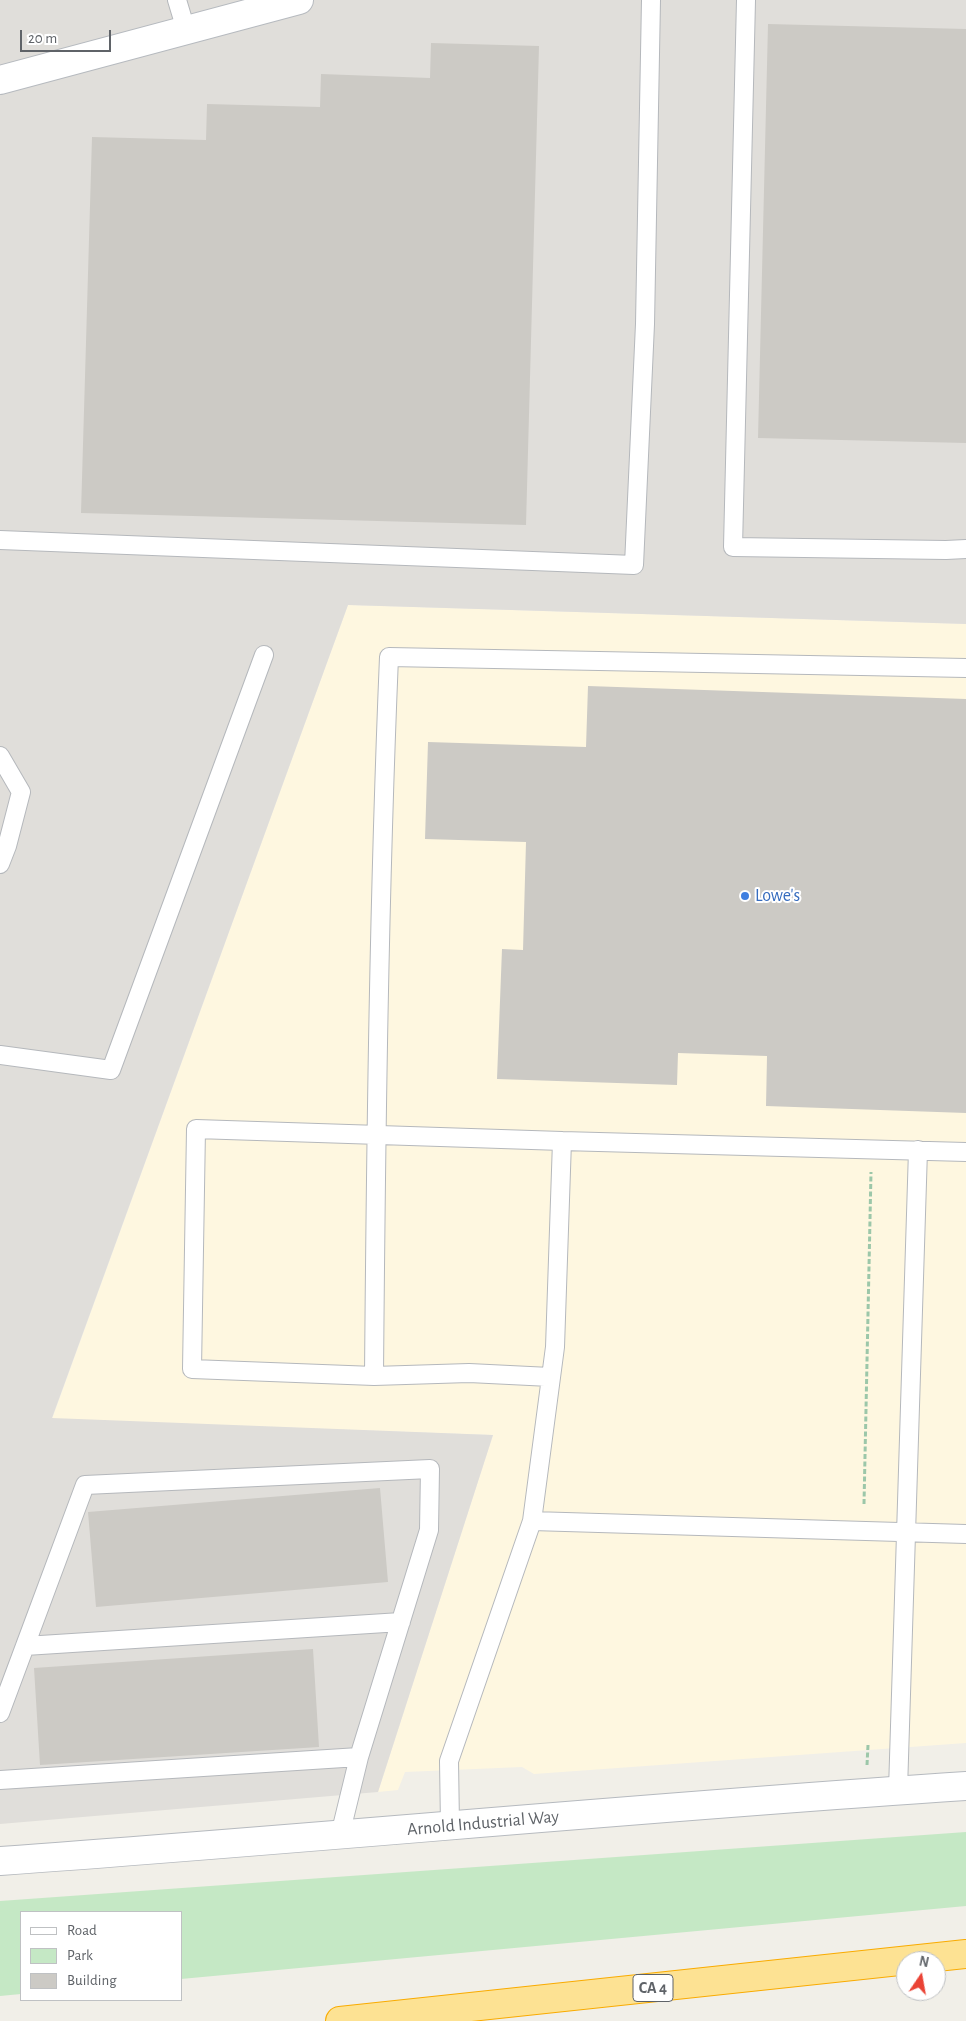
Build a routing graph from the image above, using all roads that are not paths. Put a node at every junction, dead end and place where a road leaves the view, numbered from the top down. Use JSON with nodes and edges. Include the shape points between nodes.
{"nodes":[{"id":1,"x":177,"y":0,"type":"edge"},
{"id":2,"x":299,"y":0,"type":"edge"},
{"id":3,"x":651,"y":0,"type":"edge"},
{"id":4,"x":746,"y":0,"type":"edge"},
{"id":5,"x":186,"y":30,"type":"junction"},
{"id":6,"x":0,"y":80,"type":"edge"},
{"id":7,"x":0,"y":540,"type":"edge"},
{"id":8,"x":966,"y":549,"type":"edge"},
{"id":9,"x":264,"y":655,"type":"dead end"},
{"id":10,"x":966,"y":668,"type":"edge"},
{"id":11,"x":0,"y":756,"type":"edge"},
{"id":12,"x":0,"y":864,"type":"edge"},
{"id":13,"x":0,"y":1055,"type":"edge"},
{"id":14,"x":376,"y":1134,"type":"junction"},
{"id":15,"x":562,"y":1141,"type":"junction"},
{"id":16,"x":918,"y":1150,"type":"junction"},
{"id":17,"x":966,"y":1152,"type":"edge"},
{"id":18,"x":374,"y":1376,"type":"junction"},
{"id":19,"x":550,"y":1377,"type":"junction"},
{"id":20,"x":532,"y":1521,"type":"junction"},
{"id":21,"x":907,"y":1534,"type":"junction"},
{"id":22,"x":966,"y":1534,"type":"edge"},
{"id":23,"x":401,"y":1622,"type":"junction"},
{"id":24,"x":25,"y":1646,"type":"junction"},
{"id":25,"x":0,"y":1713,"type":"edge"},
{"id":26,"x":360,"y":1757,"type":"junction"},
{"id":27,"x":0,"y":1780,"type":"edge"},
{"id":28,"x":966,"y":1786,"type":"edge"},
{"id":29,"x":898,"y":1790,"type":"junction"},
{"id":30,"x":450,"y":1825,"type":"junction"},
{"id":31,"x":340,"y":1835,"type":"junction"},
{"id":32,"x":0,"y":1861,"type":"edge"},
{"id":33,"x":966,"y":1954,"type":"edge"},
{"id":34,"x":340,"y":2021,"type":"edge"}],
"edges":[{"from":1,"to":5,"type":"lane"},
{"from":2,"to":5,"type":"street"},
{"from":3,"to":7,"type":"lane","via":[[646,324],[634,565]]},
{"from":4,"to":8,"type":"lane","via":[[733,547]]},
{"from":5,"to":6,"type":"street"},
{"from":9,"to":13,"type":"lane","via":[[111,1070]]},
{"from":10,"to":14,"type":"lane","via":[[389,656]]},
{"from":11,"to":12,"type":"lane","via":[[21,792],[8,846]]},
{"from":14,"to":15,"type":"lane"},
{"from":14,"to":18,"type":"lane"},
{"from":14,"to":18,"type":"lane","via":[[196,1129],[192,1369]]},
{"from":15,"to":16,"type":"lane"},
{"from":15,"to":19,"type":"lane"},
{"from":16,"to":17,"type":"lane"},
{"from":16,"to":21,"type":"lane"},
{"from":18,"to":19,"type":"lane","via":[[469,1373]]},
{"from":19,"to":20,"type":"lane"},
{"from":20,"to":21,"type":"lane"},
{"from":20,"to":30,"type":"lane","via":[[449,1761]]},
{"from":21,"to":22,"type":"lane"},
{"from":21,"to":29,"type":"lane"},
{"from":23,"to":24,"type":"lane"},
{"from":23,"to":24,"type":"lane","via":[[429,1530],[430,1469],[85,1485]]},
{"from":23,"to":26,"type":"lane"},
{"from":24,"to":25,"type":"lane"},
{"from":26,"to":27,"type":"lane"},
{"from":26,"to":31,"type":"lane"},
{"from":28,"to":29,"type":"street","name":"Arnold Industrial Way"},
{"from":29,"to":30,"type":"street","name":"Arnold Industrial Way"},
{"from":30,"to":31,"type":"street","name":"Arnold Industrial Way"},
{"from":31,"to":32,"type":"street","name":"Arnold Industrial Way"},
{"from":33,"to":34,"type":"highway","number":"CA 4"}]}
